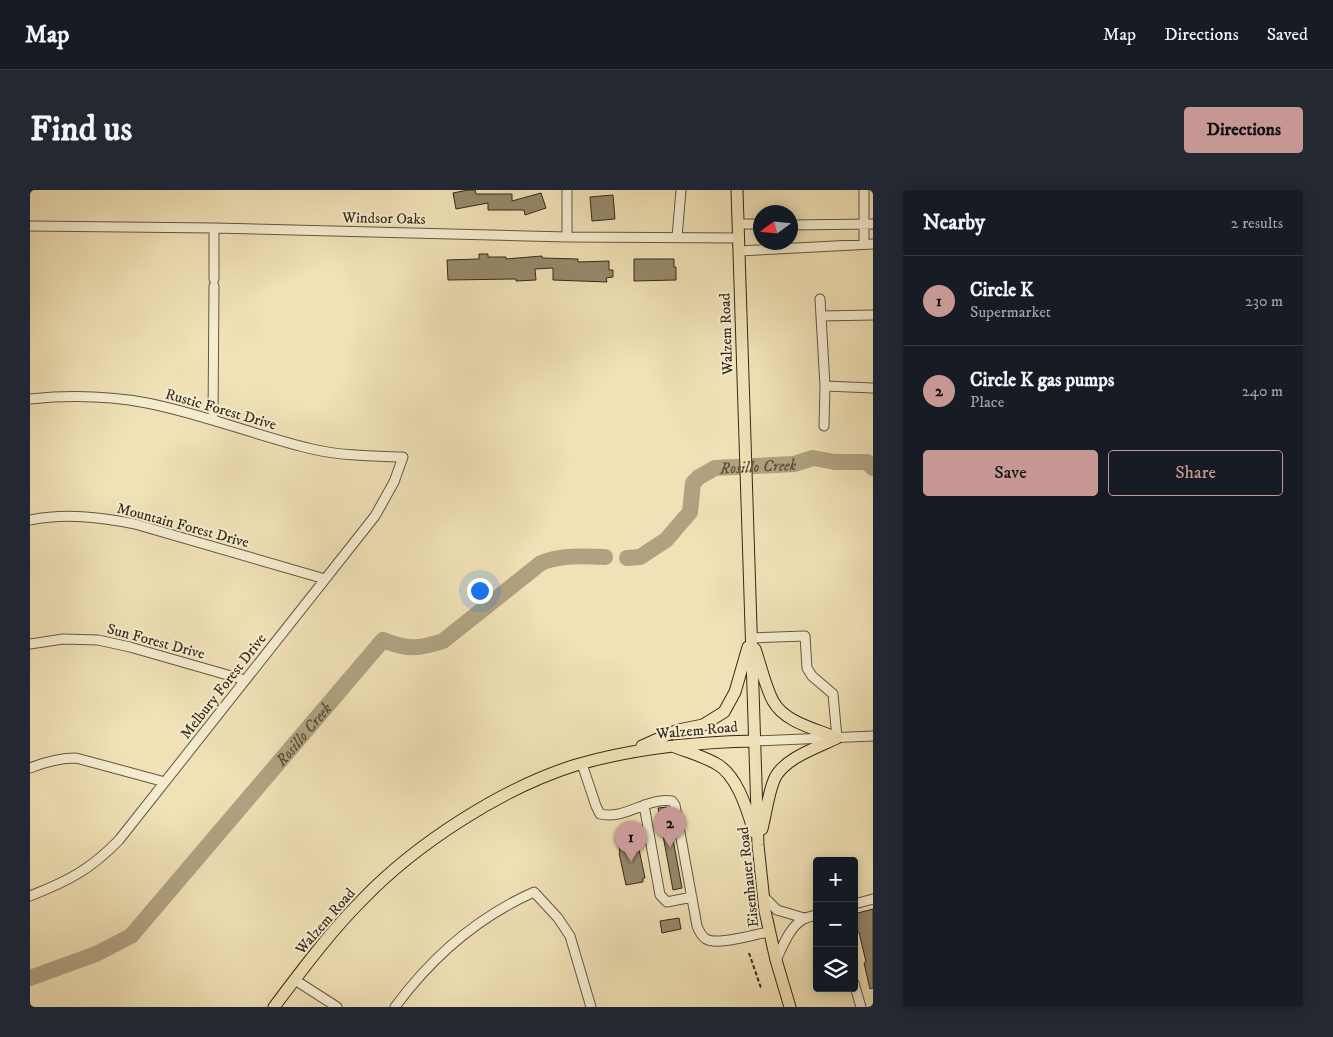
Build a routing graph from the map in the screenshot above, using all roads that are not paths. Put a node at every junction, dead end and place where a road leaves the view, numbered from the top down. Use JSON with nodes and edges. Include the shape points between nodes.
{"nodes":[{"id":1,"x":567,"y":190,"type":"edge"},
{"id":2,"x":680,"y":190,"type":"edge"},
{"id":3,"x":737,"y":190,"type":"edge"},
{"id":4,"x":864,"y":190,"type":"edge"},
{"id":5,"x":738,"y":224,"type":"junction"},
{"id":6,"x":753,"y":224,"type":"edge"},
{"id":7,"x":869,"y":224,"type":"edge"},
{"id":8,"x":798,"y":225,"type":"edge"},
{"id":9,"x":30,"y":226,"type":"edge"},
{"id":10,"x":214,"y":228,"type":"junction"},
{"id":11,"x":567,"y":237,"type":"junction"},
{"id":12,"x":678,"y":237,"type":"junction"},
{"id":13,"x":738,"y":238,"type":"junction"},
{"id":14,"x":868,"y":244,"type":"edge"},
{"id":15,"x":798,"y":245,"type":"edge"},
{"id":16,"x":753,"y":249,"type":"edge"},
{"id":17,"x":739,"y":251,"type":"junction"},
{"id":18,"x":820,"y":299,"type":"dead end"},
{"id":19,"x":873,"y":315,"type":"edge"},
{"id":20,"x":821,"y":316,"type":"junction"},
{"id":21,"x":825,"y":386,"type":"junction"},
{"id":22,"x":873,"y":388,"type":"edge"},
{"id":23,"x":30,"y":399,"type":"edge"},
{"id":24,"x":213,"y":420,"type":"junction"},
{"id":25,"x":824,"y":426,"type":"dead end"},
{"id":26,"x":403,"y":457,"type":"joint"},
{"id":27,"x":30,"y":520,"type":"edge"},
{"id":28,"x":326,"y":579,"type":"junction"},
{"id":29,"x":751,"y":638,"type":"junction"},
{"id":30,"x":30,"y":644,"type":"edge"},
{"id":31,"x":245,"y":680,"type":"junction"},
{"id":32,"x":873,"y":736,"type":"edge"},
{"id":33,"x":838,"y":738,"type":"junction"},
{"id":34,"x":755,"y":742,"type":"junction"},
{"id":35,"x":673,"y":746,"type":"junction"},
{"id":36,"x":627,"y":753,"type":"junction"},
{"id":37,"x":582,"y":764,"type":"junction"},
{"id":38,"x":30,"y":768,"type":"edge"},
{"id":39,"x":165,"y":782,"type":"junction"},
{"id":40,"x":644,"y":804,"type":"junction"},
{"id":41,"x":758,"y":845,"type":"junction"},
{"id":42,"x":30,"y":896,"type":"edge"},
{"id":43,"x":763,"y":896,"type":"junction"},
{"id":44,"x":692,"y":897,"type":"junction"},
{"id":45,"x":873,"y":899,"type":"edge"},
{"id":46,"x":858,"y":903,"type":"edge"},
{"id":47,"x":813,"y":915,"type":"edge"},
{"id":48,"x":804,"y":918,"type":"junction"},
{"id":49,"x":769,"y":932,"type":"junction"},
{"id":50,"x":776,"y":960,"type":"junction"},
{"id":51,"x":295,"y":980,"type":"junction"},
{"id":52,"x":857,"y":992,"type":"edge"},
{"id":53,"x":274,"y":1007,"type":"edge"},
{"id":54,"x":338,"y":1007,"type":"edge"},
{"id":55,"x":395,"y":1007,"type":"edge"},
{"id":56,"x":591,"y":1007,"type":"edge"},
{"id":57,"x":790,"y":1007,"type":"edge"},
{"id":58,"x":861,"y":1007,"type":"edge"}],
"edges":[{"from":1,"to":11,"type":"street"},
{"from":2,"to":12,"type":"street"},
{"from":3,"to":5,"type":"main road","name":"Walzem Road"},
{"from":4,"to":7,"type":"street"},
{"from":5,"to":6,"type":"street"},
{"from":5,"to":13,"type":"main road","name":"Walzem Road"},
{"from":7,"to":8,"type":"street"},
{"from":7,"to":14,"type":"street"},
{"from":9,"to":10,"type":"street","name":"Windsor Oaks"},
{"from":10,"to":11,"type":"street","name":"Windsor Oaks"},
{"from":10,"to":24,"type":"street"},
{"from":11,"to":12,"type":"street","name":"Windsor Oaks"},
{"from":12,"to":13,"type":"street","name":"Windsor Oaks"},
{"from":13,"to":17,"type":"main road","name":"Walzem Road"},
{"from":14,"to":15,"type":"street"},
{"from":16,"to":17,"type":"street"},
{"from":17,"to":29,"type":"main road","name":"Walzem Road"},
{"from":18,"to":20,"type":"street"},
{"from":19,"to":20,"type":"street"},
{"from":20,"to":21,"type":"street"},
{"from":21,"to":22,"type":"street"},
{"from":21,"to":25,"type":"street"},
{"from":23,"to":24,"type":"street","name":"Rustic Forest Drive","via":[[117,399]]},
{"from":24,"to":26,"type":"street","name":"Rustic Forest Drive","via":[[314,449],[347,455]]},
{"from":26,"to":28,"type":"street","name":"Melbury Forest Drive","via":[[394,482],[375,516]]},
{"from":27,"to":28,"type":"street","name":"Mountain Forest Drive","via":[[70,516],[125,522]]},
{"from":28,"to":31,"type":"street","name":"Melbury Forest Drive"},
{"from":29,"to":33,"type":"main road","via":[[778,708],[790,718]]},
{"from":29,"to":33,"type":"street","via":[[805,636],[807,668],[833,694]]},
{"from":29,"to":34,"type":"main road","name":"Walzem Road"},
{"from":29,"to":36,"type":"main road","via":[[735,692],[724,712],[702,725],[678,730]]},
{"from":30,"to":31,"type":"street","name":"Sun Forest Drive","via":[[63,638],[98,640]]},
{"from":31,"to":39,"type":"street","name":"Melbury Forest Drive"},
{"from":32,"to":33,"type":"street"},
{"from":33,"to":34,"type":"street"},
{"from":33,"to":41,"type":"main road","via":[[798,756],[774,779]]},
{"from":34,"to":35,"type":"main road","name":"Walzem Road"},
{"from":34,"to":41,"type":"main road","name":"Eisenhauer Road"},
{"from":35,"to":36,"type":"main road","name":"Walzem Road"},
{"from":35,"to":41,"type":"main road","via":[[716,763],[728,772],[736,784]]},
{"from":36,"to":37,"type":"main road","name":"Walzem Road"},
{"from":37,"to":40,"type":"street","via":[[600,814],[611,816]]},
{"from":37,"to":51,"type":"main road","name":"Walzem Road","via":[[515,790],[475,811],[394,869],[362,899]]},
{"from":38,"to":39,"type":"street","via":[[76,758]]},
{"from":39,"to":42,"type":"street","name":"Melbury Forest Drive","via":[[119,840],[90,867],[67,881]]},
{"from":40,"to":44,"type":"street","via":[[666,800],[675,805]]},
{"from":40,"to":44,"type":"street","via":[[660,895],[667,902]]},
{"from":41,"to":43,"type":"main road","name":"Eisenhauer Road"},
{"from":43,"to":48,"type":"street","via":[[777,910]]},
{"from":43,"to":49,"type":"main road","name":"Eisenhauer Road"},
{"from":44,"to":49,"type":"street","via":[[696,926],[707,940],[720,941]]},
{"from":45,"to":46,"type":"street"},
{"from":47,"to":48,"type":"street"},
{"from":48,"to":50,"type":"street","via":[[798,922]]},
{"from":49,"to":50,"type":"main road","name":"Eisenhauer Road"},
{"from":50,"to":57,"type":"main road","name":"Eisenhauer Road"},
{"from":51,"to":53,"type":"main road","name":"Walzem Road"},
{"from":51,"to":54,"type":"street"},
{"from":52,"to":58,"type":"street"},
{"from":55,"to":56,"type":"street","via":[[446,948],[509,904],[534,892],[570,936]]}]}
